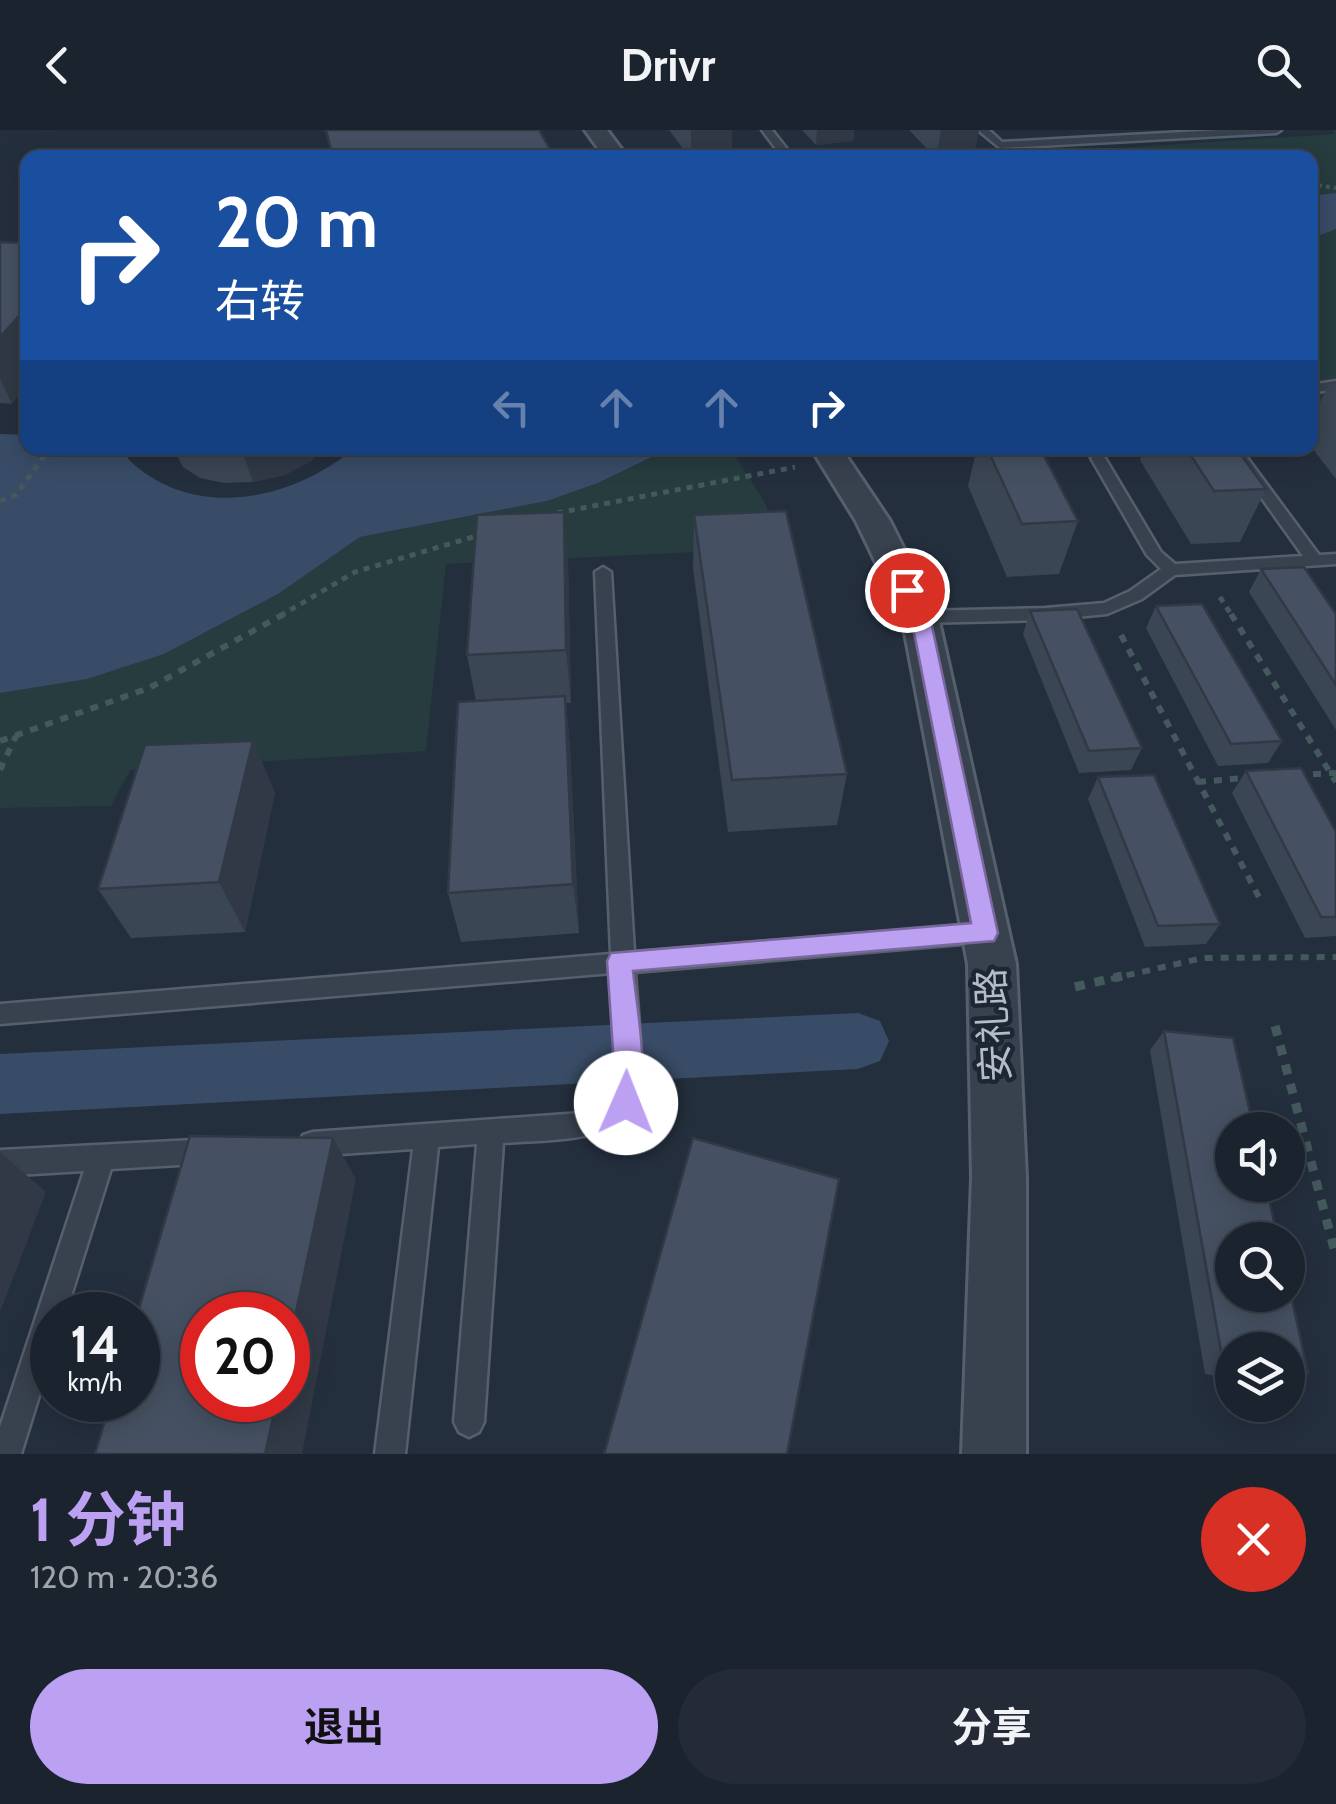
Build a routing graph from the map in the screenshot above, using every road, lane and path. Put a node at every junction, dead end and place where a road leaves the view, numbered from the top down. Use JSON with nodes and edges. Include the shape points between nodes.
{"nodes":[{"id":1,"x":984,"y":130,"type":"edge"},
{"id":2,"x":1276,"y":130,"type":"edge"},
{"id":3,"x":1186,"y":132,"type":"edge"},
{"id":4,"x":45,"y":455,"type":"edge"},
{"id":5,"x":831,"y":455,"type":"edge"},
{"id":6,"x":1238,"y":455,"type":"edge"},
{"id":7,"x":1098,"y":458,"type":"dead end"},
{"id":8,"x":0,"y":502,"type":"edge"},
{"id":9,"x":542,"y":516,"type":"edge"},
{"id":10,"x":485,"y":533,"type":"edge"},
{"id":11,"x":1336,"y":559,"type":"edge"},
{"id":12,"x":1314,"y":560,"type":"junction"},
{"id":13,"x":1200,"y":566,"type":"junction"},
{"id":14,"x":1171,"y":570,"type":"junction"},
{"id":15,"x":603,"y":572,"type":"dead end"},
{"id":16,"x":1107,"y":608,"type":"junction"},
{"id":17,"x":920,"y":617,"type":"junction"},
{"id":18,"x":16,"y":736,"type":"junction"},
{"id":19,"x":0,"y":741,"type":"edge"},
{"id":20,"x":0,"y":770,"type":"edge"},
{"id":21,"x":1333,"y":773,"type":"edge"},
{"id":22,"x":1292,"y":775,"type":"edge"},
{"id":23,"x":1254,"y":778,"type":"edge"},
{"id":24,"x":1198,"y":782,"type":"junction"},
{"id":25,"x":1336,"y":782,"type":"edge"},
{"id":26,"x":1262,"y":903,"type":"dead end"},
{"id":27,"x":985,"y":933,"type":"junction"},
{"id":28,"x":1336,"y":957,"type":"edge"},
{"id":29,"x":620,"y":961,"type":"junction"},
{"id":30,"x":1075,"y":988,"type":"dead end"},
{"id":31,"x":0,"y":1014,"type":"edge"},
{"id":32,"x":1276,"y":1026,"type":"dead end"},
{"id":33,"x":490,"y":1133,"type":"junction"},
{"id":34,"x":427,"y":1136,"type":"junction"},
{"id":35,"x":293,"y":1146,"type":"edge"},
{"id":36,"x":236,"y":1150,"type":"edge"},
{"id":37,"x":102,"y":1159,"type":"junction"},
{"id":38,"x":0,"y":1163,"type":"edge"},
{"id":39,"x":1336,"y":1256,"type":"edge"},
{"id":40,"x":470,"y":1422,"type":"dead end"},
{"id":41,"x":6,"y":1454,"type":"edge"},
{"id":42,"x":390,"y":1454,"type":"edge"},
{"id":43,"x":994,"y":1454,"type":"edge"}],
"edges":[{"from":1,"to":3,"type":"lane","via":[[1000,145]]},
{"from":2,"to":3,"type":"lane"},
{"from":4,"to":8,"type":"path","via":[[16,495]]},
{"from":5,"to":9,"type":"path","via":[[694,490]]},
{"from":5,"to":17,"type":"street","name":"安礼路","via":[[873,521]]},
{"from":6,"to":12,"type":"lane"},
{"from":7,"to":14,"type":"lane","via":[[1155,555]]},
{"from":10,"to":18,"type":"path","via":[[355,572],[149,688]]},
{"from":11,"to":12,"type":"lane"},
{"from":12,"to":13,"type":"lane"},
{"from":13,"to":14,"type":"lane"},
{"from":13,"to":21,"type":"path"},
{"from":14,"to":16,"type":"lane"},
{"from":15,"to":29,"type":"lane"},
{"from":16,"to":17,"type":"lane"},
{"from":16,"to":24,"type":"path"},
{"from":17,"to":27,"type":"street","name":"安礼路"},
{"from":18,"to":19,"type":"path"},
{"from":18,"to":20,"type":"path"},
{"from":21,"to":22,"type":"path"},
{"from":21,"to":25,"type":"path"},
{"from":23,"to":24,"type":"path"},
{"from":24,"to":26,"type":"path"},
{"from":27,"to":29,"type":"lane"},
{"from":27,"to":43,"type":"street","name":"安礼路","via":[[992,964],[999,1178]]},
{"from":28,"to":30,"type":"path","via":[[1203,958]]},
{"from":29,"to":31,"type":"lane"},
{"from":29,"to":33,"type":"lane","via":[[626,1103],[581,1126]]},
{"from":32,"to":39,"type":"path"},
{"from":33,"to":34,"type":"lane"},
{"from":33,"to":40,"type":"lane"},
{"from":34,"to":35,"type":"lane"},
{"from":34,"to":42,"type":"lane"},
{"from":36,"to":37,"type":"lane"},
{"from":37,"to":38,"type":"lane"},
{"from":37,"to":41,"type":"lane"}]}
